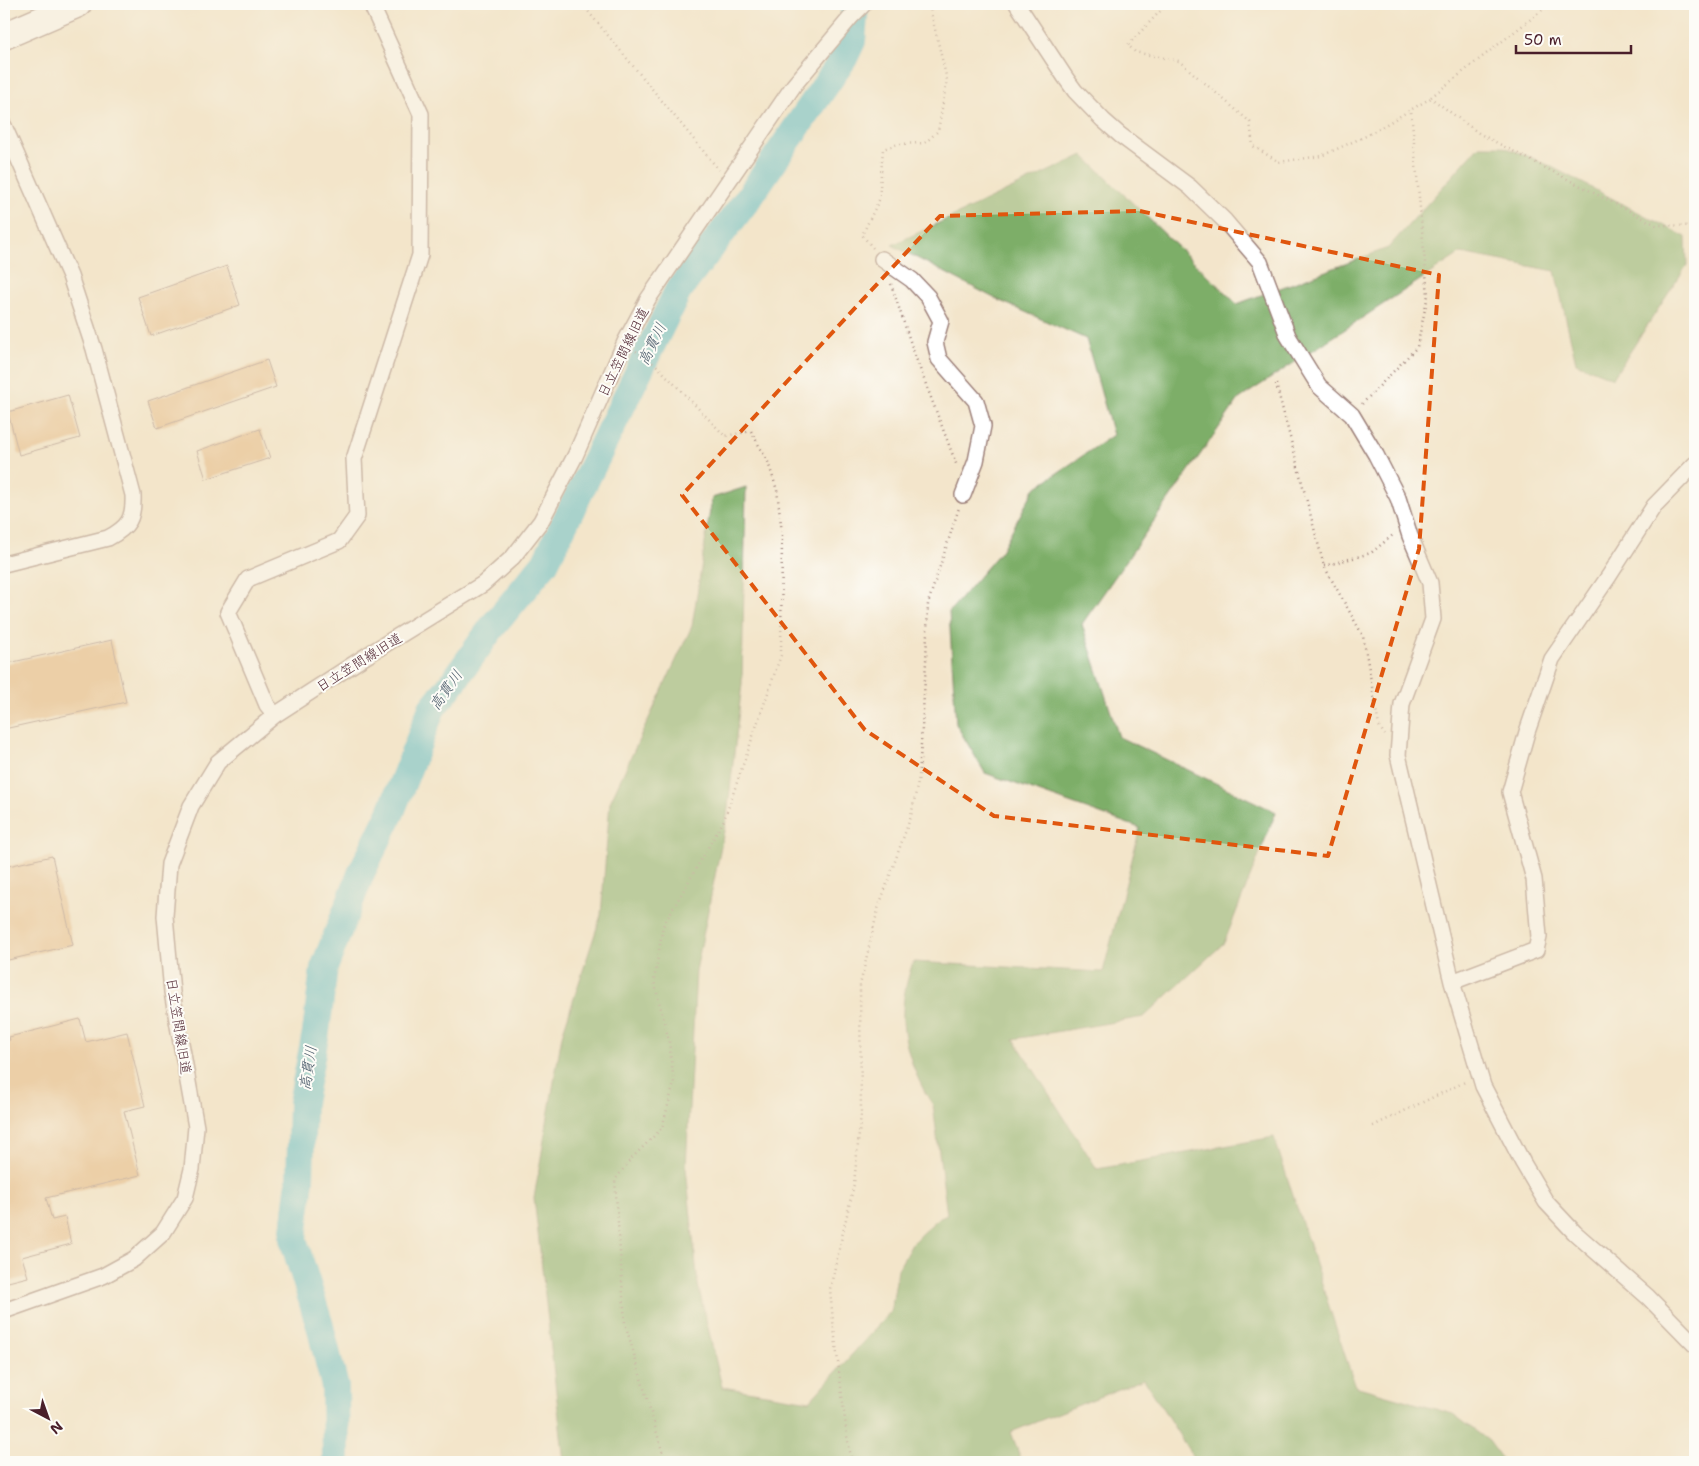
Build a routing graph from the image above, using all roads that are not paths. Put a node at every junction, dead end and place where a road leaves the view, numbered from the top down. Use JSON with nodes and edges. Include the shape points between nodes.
{"nodes":[{"id":1,"x":78,"y":4,"type":"edge"},
{"id":2,"x":372,"y":4,"type":"edge"},
{"id":3,"x":864,"y":4,"type":"edge"},
{"id":4,"x":1017,"y":4,"type":"edge"},
{"id":5,"x":4,"y":36,"type":"edge"},
{"id":6,"x":4,"y":126,"type":"edge"},
{"id":7,"x":882,"y":259,"type":"road end"},
{"id":8,"x":1695,"y":464,"type":"edge"},
{"id":9,"x":964,"y":495,"type":"road end"},
{"id":10,"x":4,"y":564,"type":"edge"},
{"id":11,"x":274,"y":715,"type":"junction"},
{"id":12,"x":1452,"y":982,"type":"junction"},
{"id":13,"x":4,"y":1311,"type":"edge"},
{"id":14,"x":1695,"y":1344,"type":"edge"}],
"edges":[{"from":1,"to":5,"type":"highway"},
{"from":2,"to":11,"type":"street","via":[[422,114],[420,255],[354,459],[356,516],[339,541],[248,578],[228,612]]},
{"from":3,"to":11,"type":"street","name":"日立笠間線旧道","via":[[794,86],[648,300],[541,521],[513,557],[483,584]]},
{"from":4,"to":12,"type":"street","via":[[1065,77],[1103,120],[1190,187],[1260,262],[1288,336],[1319,386],[1352,415],[1398,498],[1430,583],[1433,619],[1402,704],[1398,755]]},
{"from":6,"to":10,"type":"street","via":[[82,310],[134,494],[134,510],[128,524],[108,538]]},
{"from":7,"to":9,"type":"street","via":[[912,280],[928,297],[942,321],[935,342],[939,359],[976,401],[983,426],[976,461]]},
{"from":8,"to":12,"type":"street","via":[[1654,506],[1552,659],[1527,732],[1510,792],[1534,880],[1539,937],[1536,950]]},
{"from":11,"to":13,"type":"street","name":"日立笠間線旧道","via":[[218,762],[190,806],[169,864],[165,916],[172,992],[196,1127],[185,1198],[163,1233],[134,1259],[104,1276]]},
{"from":12,"to":14,"type":"street","via":[[1487,1094],[1546,1202]]}]}
